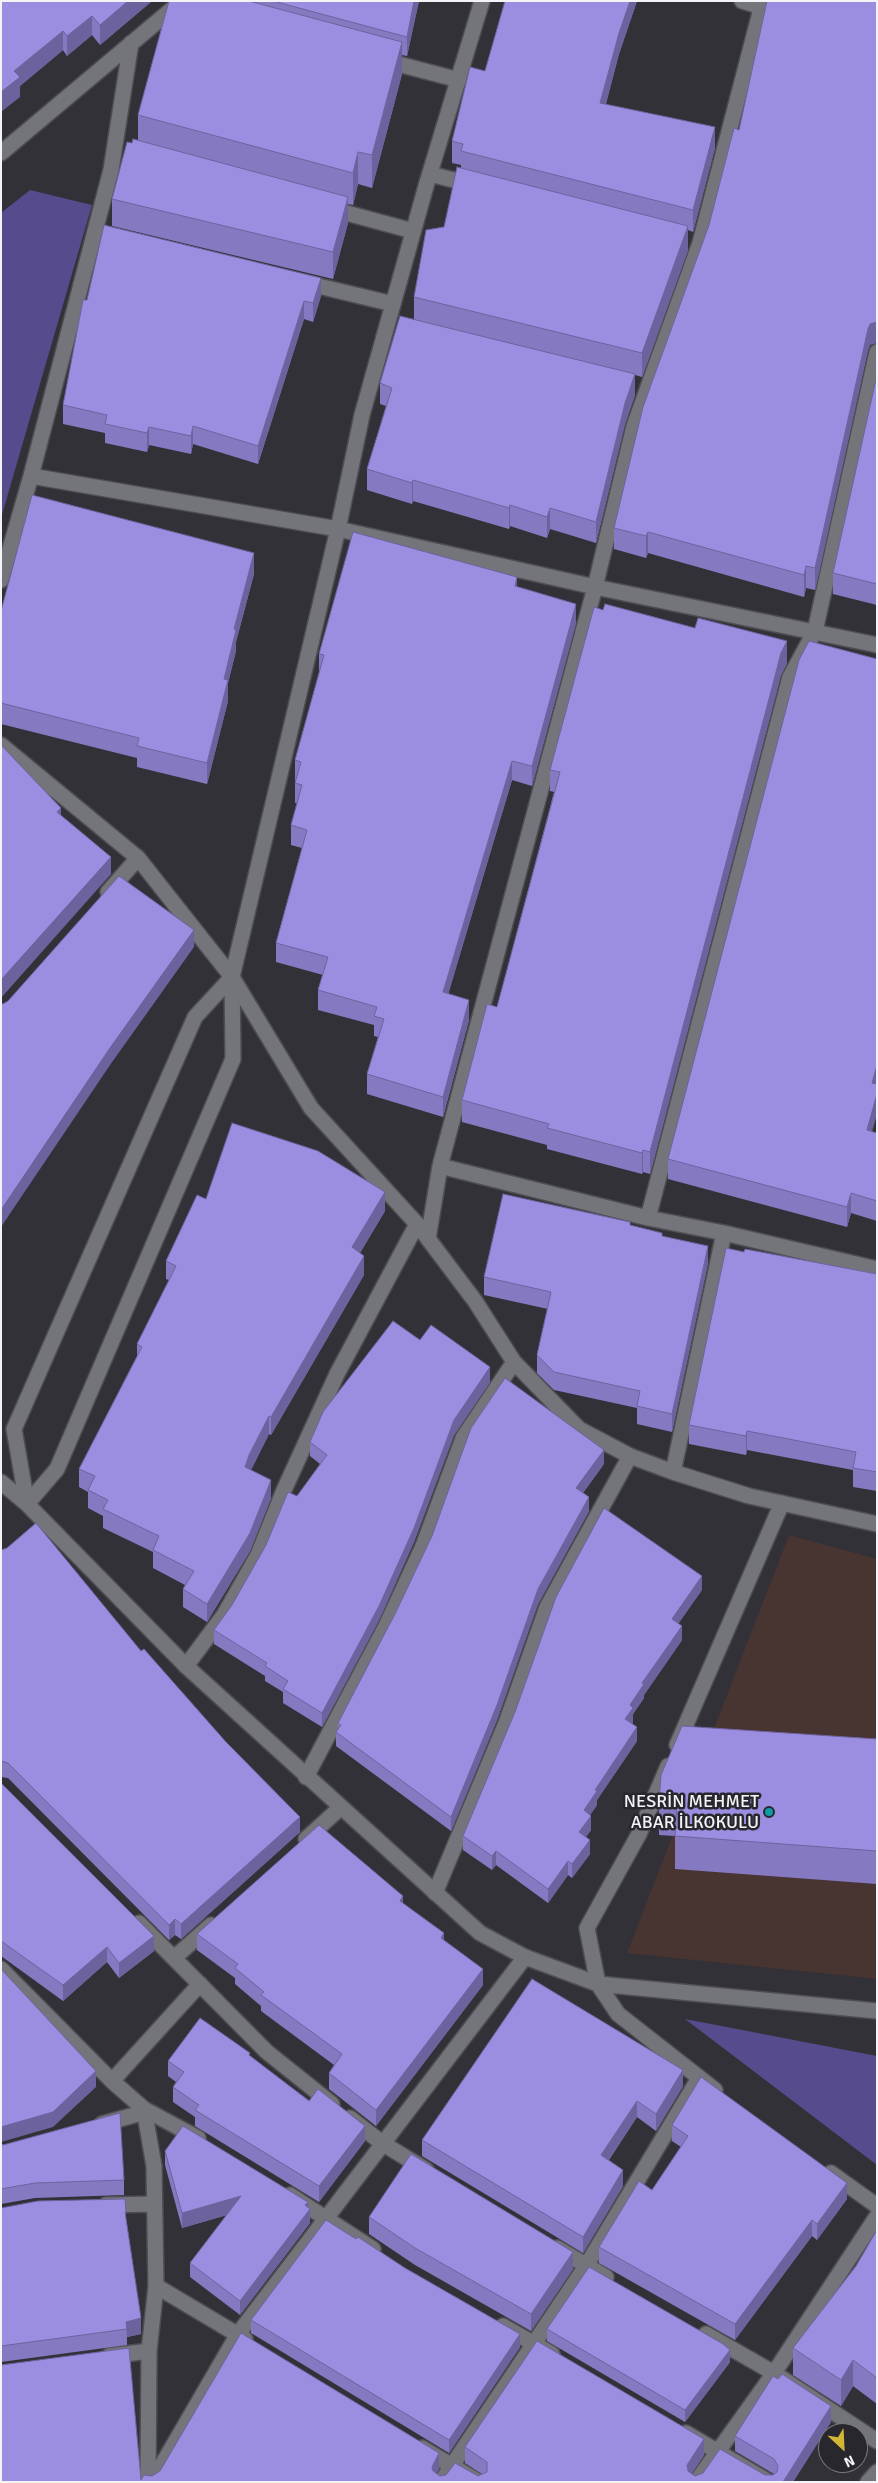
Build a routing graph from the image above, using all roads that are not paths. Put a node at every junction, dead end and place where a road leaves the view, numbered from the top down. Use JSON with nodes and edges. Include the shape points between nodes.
{"nodes":[{"id":1,"x":482,"y":1,"type":"edge"},
{"id":2,"x":742,"y":1,"type":"edge"},
{"id":3,"x":175,"y":3,"type":"edge"},
{"id":4,"x":763,"y":4,"type":"edge"},
{"id":5,"x":196,"y":10,"type":"edge"},
{"id":6,"x":131,"y":43,"type":"junction"},
{"id":7,"x":365,"y":55,"type":"edge"},
{"id":8,"x":459,"y":80,"type":"junction"},
{"id":9,"x":113,"y":150,"type":"junction"},
{"id":10,"x":1,"y":153,"type":"edge"},
{"id":11,"x":132,"y":155,"type":"edge"},
{"id":12,"x":430,"y":174,"type":"junction"},
{"id":13,"x":488,"y":189,"type":"edge"},
{"id":14,"x":310,"y":203,"type":"edge"},
{"id":15,"x":95,"y":231,"type":"junction"},
{"id":16,"x":413,"y":231,"type":"junction"},
{"id":17,"x":114,"y":235,"type":"edge"},
{"id":18,"x":681,"y":238,"type":"edge"},
{"id":19,"x":700,"y":242,"type":"junction"},
{"id":20,"x":287,"y":278,"type":"edge"},
{"id":21,"x":393,"y":304,"type":"junction"},
{"id":22,"x":387,"y":324,"type":"junction"},
{"id":23,"x":406,"y":329,"type":"edge"},
{"id":24,"x":877,"y":352,"type":"edge"},
{"id":25,"x":628,"y":384,"type":"edge"},
{"id":26,"x":648,"y":388,"type":"junction"},
{"id":27,"x":31,"y":476,"type":"junction"},
{"id":28,"x":338,"y":529,"type":"junction"},
{"id":29,"x":1,"y":580,"type":"edge"},
{"id":30,"x":595,"y":587,"type":"junction"},
{"id":31,"x":815,"y":631,"type":"junction"},
{"id":32,"x":877,"y":645,"type":"edge"},
{"id":33,"x":2,"y":746,"type":"edge"},
{"id":34,"x":138,"y":858,"type":"junction"},
{"id":35,"x":100,"y":901,"type":"edge"},
{"id":36,"x":232,"y":977,"type":"junction"},
{"id":37,"x":440,"y":1166,"type":"junction"},
{"id":38,"x":648,"y":1218,"type":"junction"},
{"id":39,"x":417,"y":1224,"type":"junction"},
{"id":40,"x":724,"y":1233,"type":"junction"},
{"id":41,"x":428,"y":1238,"type":"junction"},
{"id":42,"x":877,"y":1269,"type":"edge"},
{"id":43,"x":514,"y":1362,"type":"junction"},
{"id":44,"x":630,"y":1456,"type":"junction"},
{"id":45,"x":673,"y":1472,"type":"junction"},
{"id":46,"x":1,"y":1482,"type":"edge"},
{"id":47,"x":782,"y":1503,"type":"junction"},
{"id":48,"x":28,"y":1504,"type":"junction"},
{"id":49,"x":43,"y":1520,"type":"junction"},
{"id":50,"x":877,"y":1524,"type":"edge"},
{"id":51,"x":29,"y":1532,"type":"edge"},
{"id":52,"x":186,"y":1666,"type":"junction"},
{"id":53,"x":306,"y":1777,"type":"junction"},
{"id":54,"x":340,"y":1808,"type":"junction"},
{"id":55,"x":298,"y":1847,"type":"edge"},
{"id":56,"x":435,"y":1893,"type":"junction"},
{"id":57,"x":126,"y":1910,"type":"edge"},
{"id":58,"x":225,"y":1912,"type":"edge"},
{"id":59,"x":525,"y":1957,"type":"junction"},
{"id":60,"x":174,"y":1958,"type":"junction"},
{"id":61,"x":1,"y":1970,"type":"edge"},
{"id":62,"x":200,"y":1984,"type":"junction"},
{"id":63,"x":598,"y":1984,"type":"junction"},
{"id":64,"x":877,"y":2011,"type":"edge"},
{"id":65,"x":699,"y":2078,"type":"junction"},
{"id":66,"x":112,"y":2081,"type":"junction"},
{"id":67,"x":724,"y":2096,"type":"edge"},
{"id":68,"x":144,"y":2110,"type":"junction"},
{"id":69,"x":87,"y":2127,"type":"edge"},
{"id":70,"x":382,"y":2143,"type":"junction"},
{"id":71,"x":213,"y":2146,"type":"edge"},
{"id":72,"x":820,"y":2165,"type":"edge"},
{"id":73,"x":442,"y":2179,"type":"edge"},
{"id":74,"x":278,"y":2187,"type":"edge"},
{"id":75,"x":154,"y":2204,"type":"junction"},
{"id":76,"x":96,"y":2205,"type":"edge"},
{"id":77,"x":877,"y":2206,"type":"edge"},
{"id":78,"x":877,"y":2216,"type":"edge"},
{"id":79,"x":326,"y":2217,"type":"junction"},
{"id":80,"x":544,"y":2240,"type":"edge"},
{"id":81,"x":387,"y":2258,"type":"edge"},
{"id":82,"x":586,"y":2266,"type":"junction"},
{"id":83,"x":620,"y":2285,"type":"edge"},
{"id":84,"x":156,"y":2286,"type":"junction"},
{"id":85,"x":493,"y":2320,"type":"edge"},
{"id":86,"x":697,"y":2329,"type":"edge"},
{"id":87,"x":238,"y":2334,"type":"junction"},
{"id":88,"x":254,"y":2344,"type":"edge"},
{"id":89,"x":534,"y":2344,"type":"junction"},
{"id":90,"x":149,"y":2351,"type":"junction"},
{"id":91,"x":90,"y":2359,"type":"edge"},
{"id":92,"x":568,"y":2363,"type":"edge"},
{"id":93,"x":774,"y":2373,"type":"junction"},
{"id":94,"x":676,"y":2427,"type":"edge"},
{"id":95,"x":411,"y":2441,"type":"edge"},
{"id":96,"x":877,"y":2441,"type":"edge"},
{"id":97,"x":718,"y":2452,"type":"junction"},
{"id":98,"x":452,"y":2466,"type":"junction"},
{"id":99,"x":877,"y":2472,"type":"edge"},
{"id":100,"x":148,"y":2482,"type":"edge"},
{"id":101,"x":152,"y":2482,"type":"edge"},
{"id":102,"x":441,"y":2482,"type":"edge"},
{"id":103,"x":479,"y":2482,"type":"edge"},
{"id":104,"x":696,"y":2482,"type":"edge"},
{"id":105,"x":769,"y":2482,"type":"edge"},
{"id":106,"x":868,"y":2482,"type":"edge"}],
"edges":[{"from":1,"to":8,"type":"street"},
{"from":2,"to":4,"type":"street"},
{"from":3,"to":5,"type":"street"},
{"from":3,"to":6,"type":"street"},
{"from":4,"to":19,"type":"street"},
{"from":6,"to":9,"type":"street"},
{"from":6,"to":10,"type":"street"},
{"from":7,"to":8,"type":"street"},
{"from":8,"to":12,"type":"street"},
{"from":9,"to":11,"type":"street"},
{"from":9,"to":15,"type":"street"},
{"from":12,"to":13,"type":"street"},
{"from":12,"to":16,"type":"street"},
{"from":14,"to":16,"type":"street"},
{"from":15,"to":17,"type":"street"},
{"from":15,"to":27,"type":"street"},
{"from":16,"to":21,"type":"street"},
{"from":18,"to":19,"type":"street"},
{"from":19,"to":26,"type":"street"},
{"from":20,"to":21,"type":"street"},
{"from":21,"to":22,"type":"street"},
{"from":22,"to":23,"type":"street"},
{"from":22,"to":28,"type":"street","via":[[362,415]]},
{"from":24,"to":31,"type":"street"},
{"from":25,"to":26,"type":"street"},
{"from":26,"to":30,"type":"street","via":[[634,426]]},
{"from":27,"to":28,"type":"street"},
{"from":27,"to":29,"type":"street"},
{"from":28,"to":30,"type":"street"},
{"from":28,"to":36,"type":"street"},
{"from":30,"to":31,"type":"street"},
{"from":30,"to":37,"type":"street"},
{"from":31,"to":32,"type":"street"},
{"from":31,"to":38,"type":"street","via":[[790,677]]},
{"from":33,"to":34,"type":"street"},
{"from":34,"to":35,"type":"street"},
{"from":34,"to":36,"type":"street"},
{"from":36,"to":39,"type":"street","via":[[311,1108]]},
{"from":36,"to":48,"type":"street","via":[[233,1059],[57,1469]]},
{"from":36,"to":48,"type":"street","via":[[195,1017],[14,1429]]},
{"from":37,"to":38,"type":"street"},
{"from":37,"to":41,"type":"street"},
{"from":38,"to":40,"type":"street"},
{"from":39,"to":41,"type":"street"},
{"from":39,"to":52,"type":"street","via":[[337,1374],[258,1555],[224,1615]]},
{"from":40,"to":42,"type":"street"},
{"from":40,"to":45,"type":"street"},
{"from":41,"to":43,"type":"street","via":[[475,1301]]},
{"from":43,"to":44,"type":"street","via":[[578,1429]]},
{"from":43,"to":53,"type":"street","via":[[463,1438],[423,1546],[387,1624]]},
{"from":44,"to":45,"type":"street"},
{"from":44,"to":56,"type":"street","via":[[547,1607],[506,1723]]},
{"from":45,"to":47,"type":"street"},
{"from":46,"to":48,"type":"street"},
{"from":47,"to":50,"type":"street"},
{"from":47,"to":63,"type":"street","via":[[638,1834],[586,1928]]},
{"from":48,"to":49,"type":"street"},
{"from":49,"to":51,"type":"street"},
{"from":49,"to":52,"type":"street"},
{"from":52,"to":53,"type":"street"},
{"from":53,"to":54,"type":"street"},
{"from":54,"to":55,"type":"street"},
{"from":54,"to":56,"type":"street"},
{"from":56,"to":59,"type":"street","via":[[480,1933]]},
{"from":57,"to":60,"type":"street"},
{"from":58,"to":60,"type":"street"},
{"from":59,"to":63,"type":"street"},
{"from":59,"to":70,"type":"street"},
{"from":60,"to":62,"type":"street"},
{"from":61,"to":66,"type":"street"},
{"from":62,"to":66,"type":"street"},
{"from":62,"to":70,"type":"street","via":[[267,2052]]},
{"from":63,"to":64,"type":"street"},
{"from":63,"to":65,"type":"street","via":[[618,2014]]},
{"from":65,"to":67,"type":"street"},
{"from":65,"to":82,"type":"street"},
{"from":66,"to":68,"type":"street"},
{"from":68,"to":69,"type":"street"},
{"from":68,"to":71,"type":"street"},
{"from":68,"to":75,"type":"street","via":[[154,2166]]},
{"from":70,"to":73,"type":"street"},
{"from":70,"to":79,"type":"street"},
{"from":72,"to":77,"type":"street"},
{"from":74,"to":79,"type":"street"},
{"from":75,"to":76,"type":"street"},
{"from":75,"to":84,"type":"street"},
{"from":78,"to":93,"type":"street"},
{"from":79,"to":81,"type":"street"},
{"from":79,"to":87,"type":"street"},
{"from":80,"to":82,"type":"street"},
{"from":82,"to":83,"type":"street"},
{"from":82,"to":89,"type":"street"},
{"from":84,"to":87,"type":"street"},
{"from":84,"to":90,"type":"street"},
{"from":85,"to":89,"type":"street"},
{"from":86,"to":93,"type":"street"},
{"from":87,"to":88,"type":"street"},
{"from":87,"to":101,"type":"street"},
{"from":89,"to":92,"type":"street"},
{"from":89,"to":98,"type":"street"},
{"from":90,"to":91,"type":"street"},
{"from":90,"to":100,"type":"street"},
{"from":93,"to":96,"type":"street"},
{"from":93,"to":97,"type":"street"},
{"from":94,"to":97,"type":"street"},
{"from":95,"to":98,"type":"street"},
{"from":97,"to":104,"type":"street"},
{"from":97,"to":105,"type":"street"},
{"from":98,"to":102,"type":"street"},
{"from":98,"to":103,"type":"street"},
{"from":99,"to":106,"type":"street"}]}
